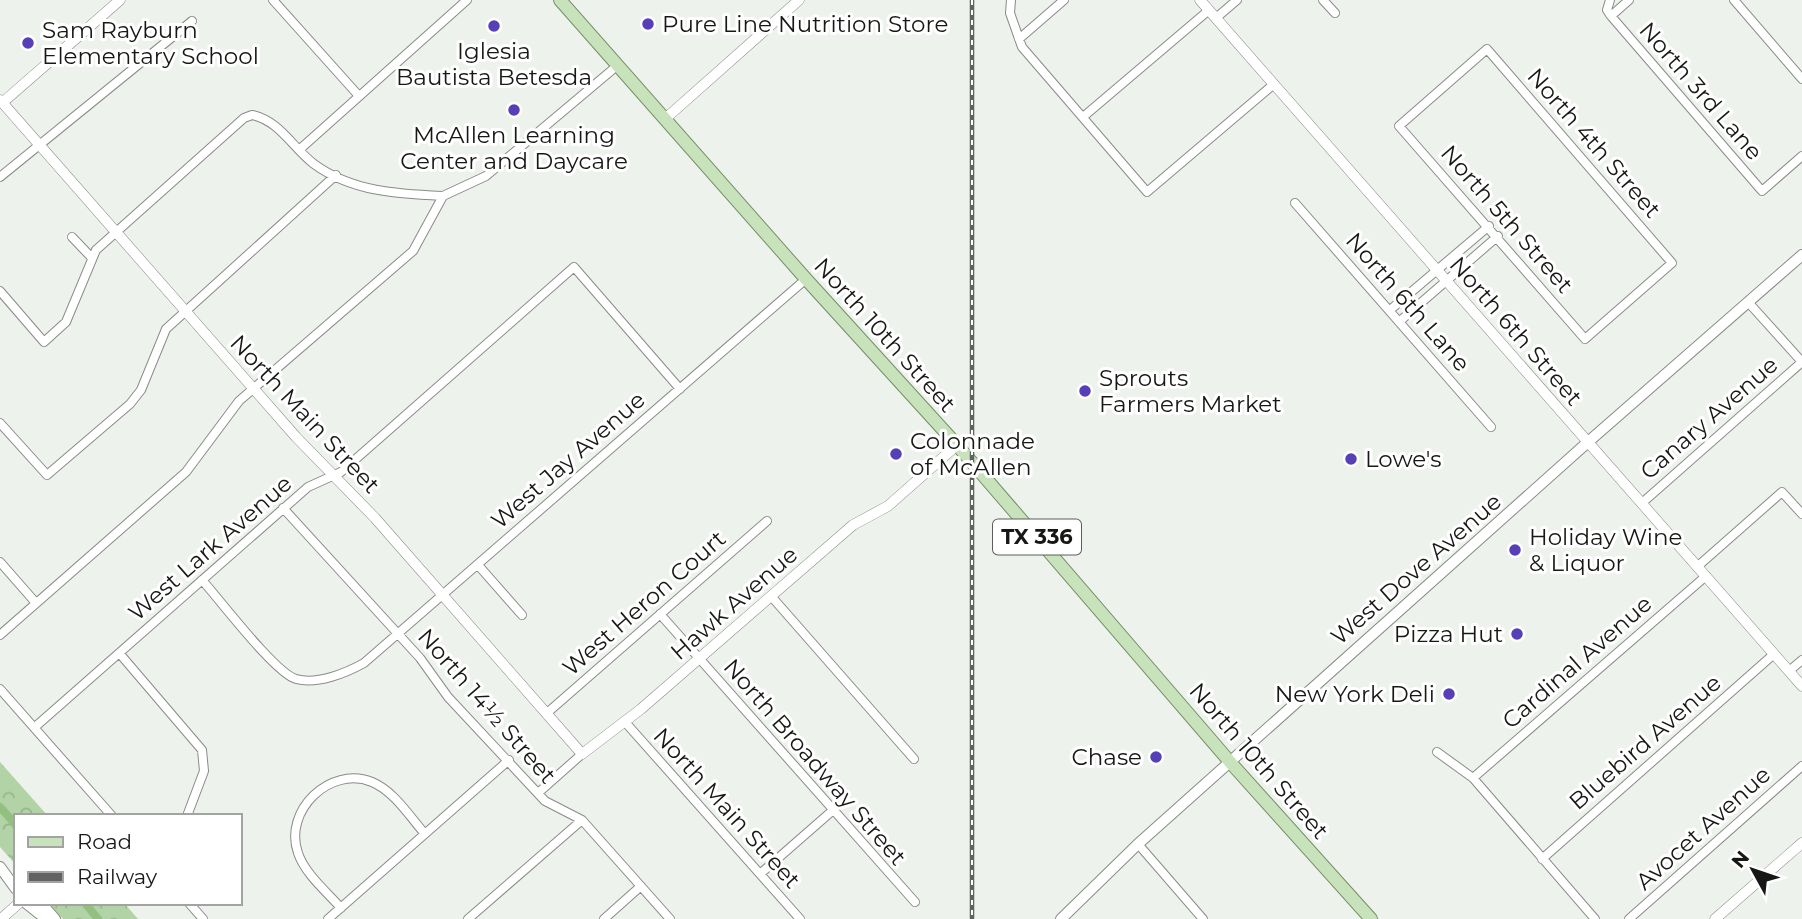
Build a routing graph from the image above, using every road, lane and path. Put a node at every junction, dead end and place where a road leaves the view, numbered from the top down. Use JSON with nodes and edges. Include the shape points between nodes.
{"nodes":[{"id":1,"x":120,"y":0,"type":"edge"},
{"id":2,"x":273,"y":0,"type":"edge"},
{"id":3,"x":467,"y":0,"type":"edge"},
{"id":4,"x":560,"y":0,"type":"edge"},
{"id":5,"x":799,"y":0,"type":"edge"},
{"id":6,"x":1011,"y":0,"type":"edge"},
{"id":7,"x":1065,"y":0,"type":"edge"},
{"id":8,"x":1237,"y":0,"type":"edge"},
{"id":9,"x":1323,"y":0,"type":"edge"},
{"id":10,"x":1610,"y":0,"type":"edge"},
{"id":11,"x":1629,"y":0,"type":"edge"},
{"id":12,"x":1734,"y":0,"type":"edge"},
{"id":13,"x":1208,"y":7,"type":"edge"},
{"id":14,"x":1335,"y":13,"type":"dead end"},
{"id":15,"x":1611,"y":16,"type":"junction"},
{"id":16,"x":192,"y":21,"type":"dead end"},
{"id":17,"x":1019,"y":39,"type":"junction"},
{"id":18,"x":1487,"y":49,"type":"joint"},
{"id":19,"x":618,"y":65,"type":"junction"},
{"id":20,"x":1802,"y":79,"type":"edge"},
{"id":21,"x":1274,"y":84,"type":"junction"},
{"id":22,"x":359,"y":96,"type":"junction"},
{"id":23,"x":1,"y":102,"type":"edge"},
{"id":24,"x":1083,"y":117,"type":"junction"},
{"id":25,"x":665,"y":119,"type":"junction"},
{"id":26,"x":38,"y":144,"type":"junction"},
{"id":27,"x":299,"y":150,"type":"junction"},
{"id":28,"x":1802,"y":156,"type":"edge"},
{"id":29,"x":335,"y":175,"type":"junction"},
{"id":30,"x":0,"y":177,"type":"edge"},
{"id":31,"x":443,"y":195,"type":"junction"},
{"id":32,"x":1295,"y":203,"type":"dead end"},
{"id":33,"x":1489,"y":226,"type":"junction"},
{"id":34,"x":115,"y":232,"type":"junction"},
{"id":35,"x":1498,"y":236,"type":"junction"},
{"id":36,"x":72,"y":237,"type":"dead end"},
{"id":37,"x":1802,"y":256,"type":"edge"},
{"id":38,"x":92,"y":258,"type":"junction"},
{"id":39,"x":1437,"y":270,"type":"junction"},
{"id":40,"x":806,"y":279,"type":"junction"},
{"id":41,"x":1447,"y":281,"type":"junction"},
{"id":42,"x":0,"y":291,"type":"edge"},
{"id":43,"x":1748,"y":302,"type":"junction"},
{"id":44,"x":185,"y":310,"type":"junction"},
{"id":45,"x":1390,"y":310,"type":"junction"},
{"id":46,"x":1400,"y":321,"type":"junction"},
{"id":47,"x":1585,"y":339,"type":"joint"},
{"id":48,"x":1801,"y":362,"type":"edge"},
{"id":49,"x":254,"y":388,"type":"junction"},
{"id":50,"x":680,"y":389,"type":"junction"},
{"id":51,"x":0,"y":423,"type":"edge"},
{"id":52,"x":1491,"y":426,"type":"dead end"},
{"id":53,"x":1588,"y":442,"type":"junction"},
{"id":54,"x":957,"y":445,"type":"junction"},
{"id":55,"x":334,"y":476,"type":"junction"},
{"id":56,"x":1642,"y":503,"type":"junction"},
{"id":57,"x":283,"y":508,"type":"junction"},
{"id":58,"x":1802,"y":514,"type":"edge"},
{"id":59,"x":767,"y":521,"type":"dead end"},
{"id":60,"x":0,"y":562,"type":"edge"},
{"id":61,"x":478,"y":565,"type":"junction"},
{"id":62,"x":1698,"y":566,"type":"junction"},
{"id":63,"x":1706,"y":576,"type":"junction"},
{"id":64,"x":202,"y":580,"type":"junction"},
{"id":65,"x":443,"y":595,"type":"junction"},
{"id":66,"x":771,"y":596,"type":"junction"},
{"id":67,"x":36,"y":603,"type":"junction"},
{"id":68,"x":660,"y":614,"type":"junction"},
{"id":69,"x":522,"y":615,"type":"dead end"},
{"id":70,"x":398,"y":634,"type":"junction"},
{"id":71,"x":0,"y":635,"type":"edge"},
{"id":72,"x":120,"y":654,"type":"junction"},
{"id":73,"x":1774,"y":654,"type":"junction"},
{"id":74,"x":699,"y":659,"type":"junction"},
{"id":75,"x":1802,"y":660,"type":"edge"},
{"id":76,"x":1789,"y":671,"type":"junction"},
{"id":77,"x":1802,"y":686,"type":"edge"},
{"id":78,"x":0,"y":689,"type":"edge"},
{"id":79,"x":547,"y":713,"type":"junction"},
{"id":80,"x":625,"y":722,"type":"junction"},
{"id":81,"x":35,"y":727,"type":"junction"},
{"id":82,"x":1437,"y":752,"type":"dead end"},
{"id":83,"x":582,"y":754,"type":"junction"},
{"id":84,"x":914,"y":759,"type":"dead end"},
{"id":85,"x":509,"y":760,"type":"junction"},
{"id":86,"x":1230,"y":762,"type":"junction"},
{"id":87,"x":1802,"y":766,"type":"edge"},
{"id":88,"x":1473,"y":778,"type":"junction"},
{"id":89,"x":538,"y":793,"type":"junction"},
{"id":90,"x":832,"y":811,"type":"junction"},
{"id":91,"x":110,"y":814,"type":"edge"},
{"id":92,"x":188,"y":814,"type":"edge"},
{"id":93,"x":582,"y":820,"type":"junction"},
{"id":94,"x":425,"y":834,"type":"junction"},
{"id":95,"x":1802,"y":843,"type":"edge"},
{"id":96,"x":1138,"y":844,"type":"junction"},
{"id":97,"x":0,"y":857,"type":"edge"},
{"id":98,"x":1542,"y":859,"type":"junction"},
{"id":99,"x":0,"y":867,"type":"edge"},
{"id":100,"x":14,"y":873,"type":"edge"},
{"id":101,"x":760,"y":874,"type":"junction"},
{"id":102,"x":0,"y":876,"type":"edge"},
{"id":103,"x":641,"y":886,"type":"junction"},
{"id":104,"x":14,"y":888,"type":"edge"},
{"id":105,"x":14,"y":889,"type":"edge"},
{"id":106,"x":915,"y":902,"type":"dead end"},
{"id":107,"x":20,"y":905,"type":"edge"},
{"id":108,"x":25,"y":905,"type":"edge"},
{"id":109,"x":26,"y":905,"type":"edge"},
{"id":110,"x":43,"y":905,"type":"edge"},
{"id":111,"x":191,"y":905,"type":"edge"},
{"id":112,"x":341,"y":908,"type":"junction"},
{"id":113,"x":1,"y":919,"type":"edge"},
{"id":114,"x":38,"y":919,"type":"edge"},
{"id":115,"x":46,"y":919,"type":"edge"},
{"id":116,"x":55,"y":919,"type":"edge"},
{"id":117,"x":203,"y":919,"type":"edge"},
{"id":118,"x":328,"y":919,"type":"edge"},
{"id":119,"x":468,"y":919,"type":"edge"},
{"id":120,"x":604,"y":919,"type":"edge"},
{"id":121,"x":670,"y":919,"type":"edge"},
{"id":122,"x":800,"y":919,"type":"edge"},
{"id":123,"x":1061,"y":919,"type":"edge"},
{"id":124,"x":1203,"y":919,"type":"edge"},
{"id":125,"x":1371,"y":919,"type":"edge"},
{"id":126,"x":1594,"y":919,"type":"edge"},
{"id":127,"x":1629,"y":919,"type":"edge"},
{"id":128,"x":1716,"y":919,"type":"edge"}],
"edges":[{"from":1,"to":23,"type":"street"},
{"from":2,"to":22,"type":"street"},
{"from":3,"to":22,"type":"street"},
{"from":4,"to":19,"type":"main road","name":"North 10th Street","number":"TX 336"},
{"from":5,"to":25,"type":"street"},
{"from":6,"to":17,"type":"street","via":[[1010,13]]},
{"from":7,"to":17,"type":"street"},
{"from":8,"to":13,"type":"street"},
{"from":9,"to":14,"type":"street"},
{"from":10,"to":15,"type":"street","via":[[1607,9]]},
{"from":11,"to":15,"type":"street"},
{"from":12,"to":20,"type":"street"},
{"from":13,"to":21,"type":"street","name":"North 6th Street"},
{"from":13,"to":24,"type":"street"},
{"from":15,"to":28,"type":"street","name":"North 3rd Lane","via":[[1762,191]]},
{"from":16,"to":26,"type":"street"},
{"from":17,"to":24,"type":"street"},
{"from":18,"to":33,"type":"street","name":"North 5th Street","via":[[1399,126]]},
{"from":18,"to":47,"type":"street","name":"North 4th Street","via":[[1672,263]]},
{"from":19,"to":25,"type":"main road","name":"North 10th Street","number":"TX 336"},
{"from":19,"to":31,"type":"street","via":[[486,176]]},
{"from":21,"to":24,"type":"street","via":[[1147,192]]},
{"from":21,"to":39,"type":"street","name":"North 6th Street"},
{"from":22,"to":27,"type":"street"},
{"from":23,"to":26,"type":"street","name":"North Main Street"},
{"from":25,"to":40,"type":"main road","name":"North 10th Street","number":"TX 336"},
{"from":26,"to":30,"type":"street"},
{"from":26,"to":34,"type":"street","name":"North Main Street"},
{"from":27,"to":29,"type":"street"},
{"from":27,"to":34,"type":"street","via":[[272,121],[253,115],[244,118]]},
{"from":29,"to":31,"type":"street","via":[[365,188]]},
{"from":29,"to":44,"type":"street"},
{"from":31,"to":49,"type":"street","via":[[412,251]]},
{"from":32,"to":45,"type":"street","name":"North 6th Lane"},
{"from":33,"to":35,"type":"street","name":"North 5th Street"},
{"from":33,"to":39,"type":"street"},
{"from":34,"to":38,"type":"street"},
{"from":34,"to":44,"type":"street","name":"North Main Street"},
{"from":35,"to":41,"type":"street"},
{"from":35,"to":47,"type":"street","name":"North 5th Street"},
{"from":36,"to":38,"type":"street"},
{"from":37,"to":43,"type":"main road","name":"West Dove Avenue"},
{"from":38,"to":42,"type":"street","via":[[66,322],[44,342]]},
{"from":39,"to":41,"type":"street","name":"North 6th Street"},
{"from":39,"to":45,"type":"street"},
{"from":40,"to":50,"type":"street","name":"West Jay Avenue"},
{"from":40,"to":54,"type":"main road","name":"North 10th Street","number":"TX 336"},
{"from":41,"to":46,"type":"street"},
{"from":41,"to":53,"type":"street","name":"North 6th Street"},
{"from":43,"to":48,"type":"street"},
{"from":43,"to":53,"type":"main road","name":"West Dove Avenue"},
{"from":44,"to":49,"type":"street","name":"North Main Street"},
{"from":44,"to":51,"type":"street","via":[[166,329],[141,390],[130,404],[47,475]]},
{"from":45,"to":46,"type":"street","name":"North 6th Lane"},
{"from":46,"to":52,"type":"street","name":"North 6th Lane"},
{"from":48,"to":56,"type":"street","name":"Canary Avenue"},
{"from":49,"to":55,"type":"street","name":"North Main Street"},
{"from":49,"to":67,"type":"street","via":[[234,407],[186,472]]},
{"from":50,"to":55,"type":"street","name":"West Lark Avenue","via":[[574,267]]},
{"from":50,"to":61,"type":"street","name":"West Jay Avenue"},
{"from":53,"to":56,"type":"street","name":"North 6th Street"},
{"from":53,"to":86,"type":"main road","name":"West Dove Avenue"},
{"from":54,"to":66,"type":"street","name":"Hawk Avenue","via":[[888,506],[853,525]]},
{"from":54,"to":86,"type":"main road","name":"North 10th Street","number":"TX 336"},
{"from":55,"to":57,"type":"street","name":"West Lark Avenue","via":[[320,479]]},
{"from":55,"to":65,"type":"street","name":"North Main Street"},
{"from":56,"to":62,"type":"street","name":"North 6th Street"},
{"from":57,"to":64,"type":"street","name":"West Lark Avenue"},
{"from":57,"to":70,"type":"street","name":"North 14½ Street"},
{"from":58,"to":62,"type":"street","via":[[1783,492]]},
{"from":59,"to":68,"type":"street","name":"West Heron Court"},
{"from":60,"to":67,"type":"street"},
{"from":61,"to":65,"type":"street","name":"West Jay Avenue"},
{"from":61,"to":69,"type":"street"},
{"from":62,"to":63,"type":"street","name":"North 6th Street"},
{"from":63,"to":73,"type":"street","name":"North 6th Street"},
{"from":63,"to":88,"type":"street","name":"Cardinal Avenue"},
{"from":64,"to":70,"type":"street","name":"West Jay Avenue","via":[[289,676],[314,680],[355,668]]},
{"from":64,"to":72,"type":"street","name":"West Lark Avenue"},
{"from":65,"to":70,"type":"street","name":"West Jay Avenue"},
{"from":65,"to":79,"type":"street","name":"North Main Street"},
{"from":66,"to":74,"type":"street","name":"Hawk Avenue"},
{"from":66,"to":84,"type":"street"},
{"from":67,"to":71,"type":"street"},
{"from":68,"to":74,"type":"street","name":"North Broadway Street"},
{"from":68,"to":79,"type":"street","name":"West Heron Court"},
{"from":70,"to":85,"type":"street","name":"North 14½ Street","via":[[448,697]]},
{"from":72,"to":81,"type":"street","name":"West Lark Avenue"},
{"from":72,"to":92,"type":"street","via":[[196,740],[205,765]]},
{"from":73,"to":76,"type":"street","name":"North 6th Street"},
{"from":73,"to":98,"type":"street","name":"Bluebird Avenue"},
{"from":74,"to":80,"type":"street","name":"Hawk Avenue"},
{"from":74,"to":90,"type":"street","name":"North Broadway Street"},
{"from":75,"to":76,"type":"street"},
{"from":76,"to":77,"type":"street","name":"North 6th Street"},
{"from":78,"to":81,"type":"street"},
{"from":79,"to":83,"type":"street","name":"North Main Street"},
{"from":80,"to":83,"type":"street","name":"Hawk Avenue"},
{"from":80,"to":101,"type":"street","name":"North Main Street"},
{"from":81,"to":91,"type":"street"},
{"from":82,"to":88,"type":"street"},
{"from":83,"to":89,"type":"street","name":"Hawk Avenue"},
{"from":85,"to":89,"type":"street","name":"North 14½ Street"},
{"from":85,"to":94,"type":"street"},
{"from":86,"to":96,"type":"main road","name":"West Dove Avenue"},
{"from":86,"to":125,"type":"main road","name":"North 10th Street","number":"TX 336"},
{"from":87,"to":127,"type":"street","name":"Avocet Avenue"},
{"from":88,"to":98,"type":"street"},
{"from":89,"to":93,"type":"street","name":"North 14½ Street","via":[[552,807]]},
{"from":90,"to":101,"type":"street"},
{"from":90,"to":106,"type":"street","name":"North Broadway Street"},
{"from":93,"to":103,"type":"street","name":"North 14½ Street"},
{"from":93,"to":119,"type":"street"},
{"from":94,"to":112,"type":"street"},
{"from":94,"to":112,"type":"street","via":[[391,795],[371,781],[339,780],[311,798],[295,824],[297,851],[304,866]]},
{"from":95,"to":128,"type":"street"},
{"from":96,"to":123,"type":"main road","name":"West Dove Avenue"},
{"from":96,"to":124,"type":"street"},
{"from":97,"to":100,"type":"main road"},
{"from":98,"to":126,"type":"street"},
{"from":99,"to":104,"type":"main road"},
{"from":101,"to":122,"type":"street","name":"North Main Street"},
{"from":102,"to":105,"type":"main road"},
{"from":103,"to":120,"type":"street"},
{"from":103,"to":121,"type":"street","name":"North 14½ Street"},
{"from":107,"to":113,"type":"street"},
{"from":108,"to":114,"type":"main road"},
{"from":109,"to":115,"type":"main road"},
{"from":110,"to":116,"type":"main road"},
{"from":111,"to":117,"type":"street"},
{"from":112,"to":118,"type":"street"}]}
